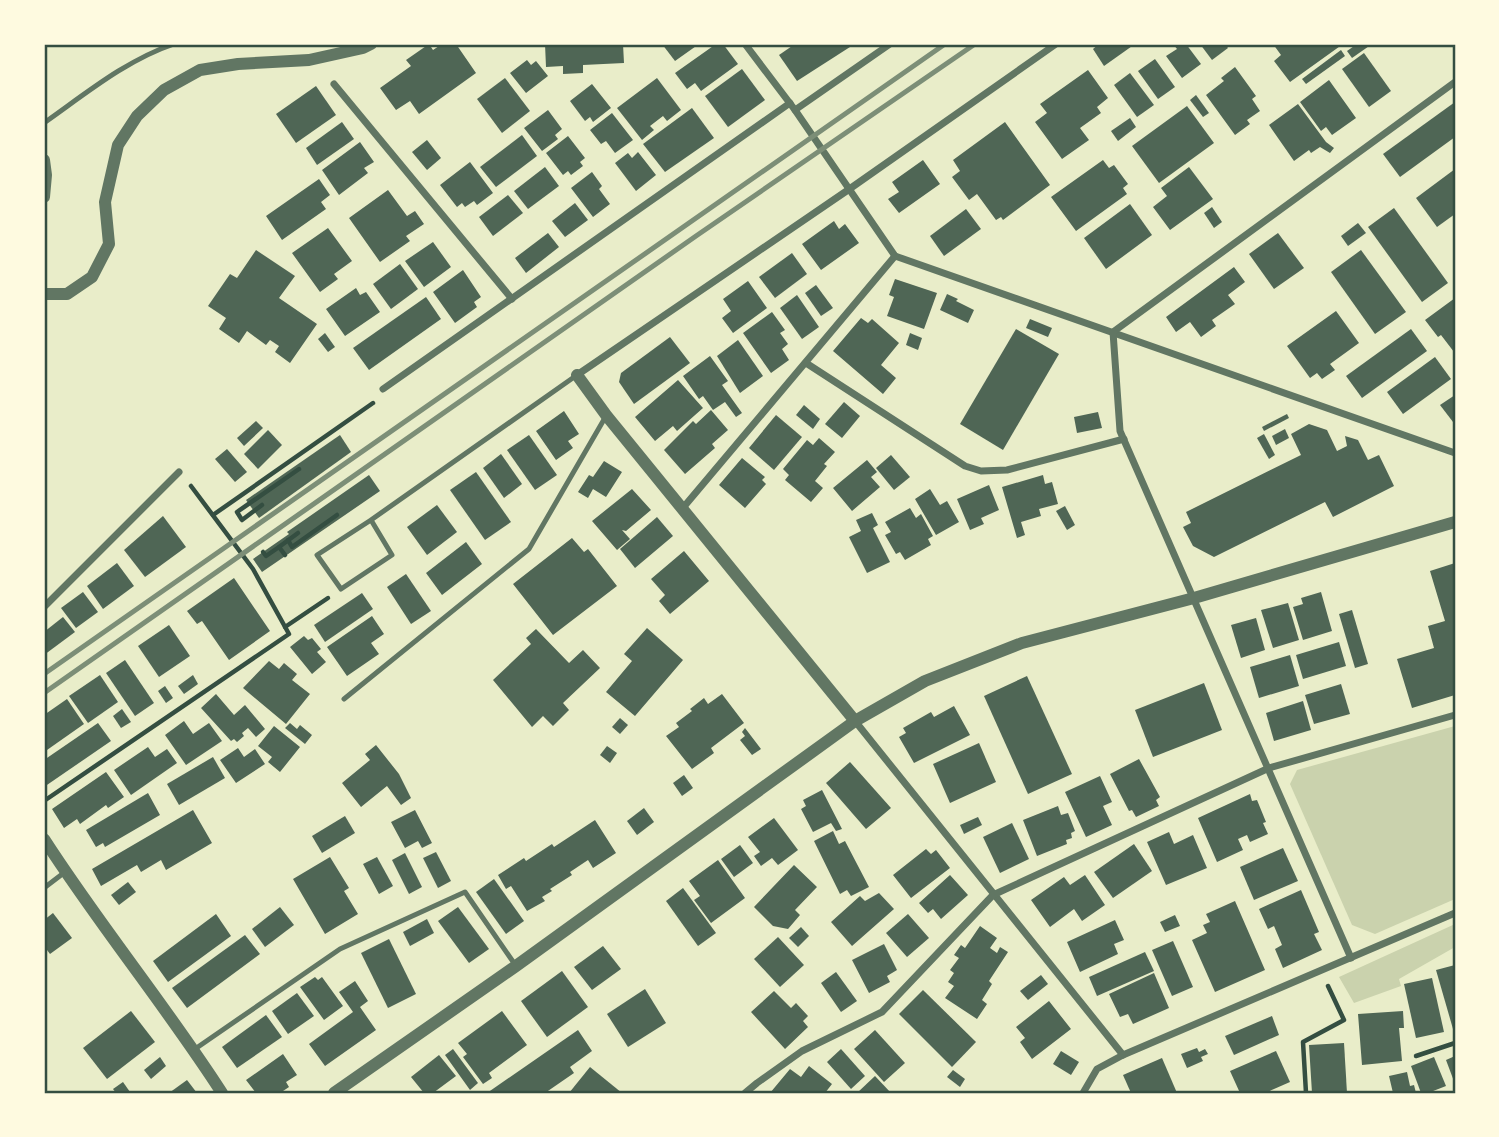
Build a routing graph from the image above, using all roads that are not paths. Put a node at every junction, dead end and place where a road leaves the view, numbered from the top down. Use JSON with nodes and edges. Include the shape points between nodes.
{"nodes":[{"id":1,"x":173,"y":44,"type":"edge"},
{"id":2,"x":371,"y":44,"type":"edge"},
{"id":3,"x":745,"y":44,"type":"edge"},
{"id":4,"x":890,"y":44,"type":"edge"},
{"id":5,"x":1056,"y":44,"type":"edge"},
{"id":6,"x":1455,"y":82,"type":"edge"},
{"id":7,"x":334,"y":84,"type":"dead end"},
{"id":8,"x":792,"y":106,"type":"junction"},
{"id":9,"x":44,"y":123,"type":"edge"},
{"id":10,"x":44,"y":160,"type":"edge"},
{"id":11,"x":848,"y":190,"type":"junction"},
{"id":12,"x":44,"y":197,"type":"edge"},
{"id":13,"x":895,"y":256,"type":"junction"},
{"id":14,"x":44,"y":294,"type":"edge"},
{"id":15,"x":512,"y":299,"type":"junction"},
{"id":16,"x":1113,"y":332,"type":"junction"},
{"id":17,"x":806,"y":363,"type":"junction"},
{"id":18,"x":577,"y":374,"type":"junction"},
{"id":19,"x":383,"y":389,"type":"road end"},
{"id":20,"x":606,"y":415,"type":"junction"},
{"id":21,"x":1124,"y":439,"type":"junction"},
{"id":22,"x":1455,"y":453,"type":"edge"},
{"id":23,"x":179,"y":471,"type":"road end"},
{"id":24,"x":682,"y":509,"type":"junction"},
{"id":25,"x":371,"y":520,"type":"junction"},
{"id":26,"x":1455,"y":522,"type":"edge"},
{"id":27,"x":1194,"y":597,"type":"junction"},
{"id":28,"x":44,"y":607,"type":"edge"},
{"id":29,"x":344,"y":699,"type":"dead end"},
{"id":30,"x":1455,"y":715,"type":"edge"},
{"id":31,"x":855,"y":721,"type":"junction"},
{"id":32,"x":1269,"y":768,"type":"junction"},
{"id":33,"x":44,"y":839,"type":"edge"},
{"id":34,"x":65,"y":872,"type":"junction"},
{"id":35,"x":44,"y":888,"type":"edge"},
{"id":36,"x":993,"y":895,"type":"junction"},
{"id":37,"x":1455,"y":913,"type":"edge"},
{"id":38,"x":1351,"y":958,"type":"junction"},
{"id":39,"x":516,"y":966,"type":"junction"},
{"id":40,"x":194,"y":1050,"type":"junction"},
{"id":41,"x":1123,"y":1055,"type":"junction"},
{"id":42,"x":222,"y":1093,"type":"edge"},
{"id":43,"x":334,"y":1093,"type":"edge"},
{"id":44,"x":745,"y":1093,"type":"edge"},
{"id":45,"x":1083,"y":1093,"type":"edge"}],
"edges":[{"from":1,"to":9,"type":"lane","via":[[154,50]]},
{"from":2,"to":14,"type":"street","via":[[309,60],[200,70],[163,90],[137,116],[118,145],[105,202],[109,244],[92,277],[67,294]]},
{"from":3,"to":8,"type":"street"},
{"from":4,"to":8,"type":"street"},
{"from":5,"to":11,"type":"street"},
{"from":6,"to":16,"type":"street"},
{"from":7,"to":15,"type":"street"},
{"from":8,"to":11,"type":"street"},
{"from":8,"to":15,"type":"street"},
{"from":10,"to":12,"type":"street"},
{"from":11,"to":13,"type":"street"},
{"from":11,"to":18,"type":"street"},
{"from":13,"to":16,"type":"street"},
{"from":13,"to":17,"type":"street"},
{"from":15,"to":19,"type":"street"},
{"from":16,"to":21,"type":"street"},
{"from":16,"to":22,"type":"street"},
{"from":17,"to":21,"type":"street","via":[[964,466],[981,471],[1007,470]]},
{"from":17,"to":24,"type":"street"},
{"from":18,"to":20,"type":"street"},
{"from":18,"to":25,"type":"lane"},
{"from":20,"to":24,"type":"street"},
{"from":20,"to":29,"type":"lane","via":[[529,549]]},
{"from":21,"to":27,"type":"street"},
{"from":23,"to":28,"type":"street"},
{"from":24,"to":31,"type":"street"},
{"from":25,"to":25,"type":"lane","via":[[392,555],[341,589],[317,555]]},
{"from":26,"to":27,"type":"street"},
{"from":27,"to":31,"type":"street","via":[[1022,643],[925,681]]},
{"from":27,"to":32,"type":"street"},
{"from":30,"to":32,"type":"street"},
{"from":31,"to":36,"type":"street"},
{"from":31,"to":39,"type":"street"},
{"from":32,"to":36,"type":"street"},
{"from":32,"to":38,"type":"street"},
{"from":33,"to":34,"type":"street"},
{"from":34,"to":35,"type":"lane"},
{"from":34,"to":40,"type":"street"},
{"from":36,"to":41,"type":"street"},
{"from":36,"to":44,"type":"street","via":[[881,1012],[802,1052]]},
{"from":37,"to":38,"type":"street"},
{"from":38,"to":41,"type":"street"},
{"from":39,"to":40,"type":"lane","via":[[465,892],[340,949]]},
{"from":39,"to":43,"type":"street"},
{"from":40,"to":42,"type":"street"},
{"from":41,"to":45,"type":"street","via":[[1097,1069]]}]}
